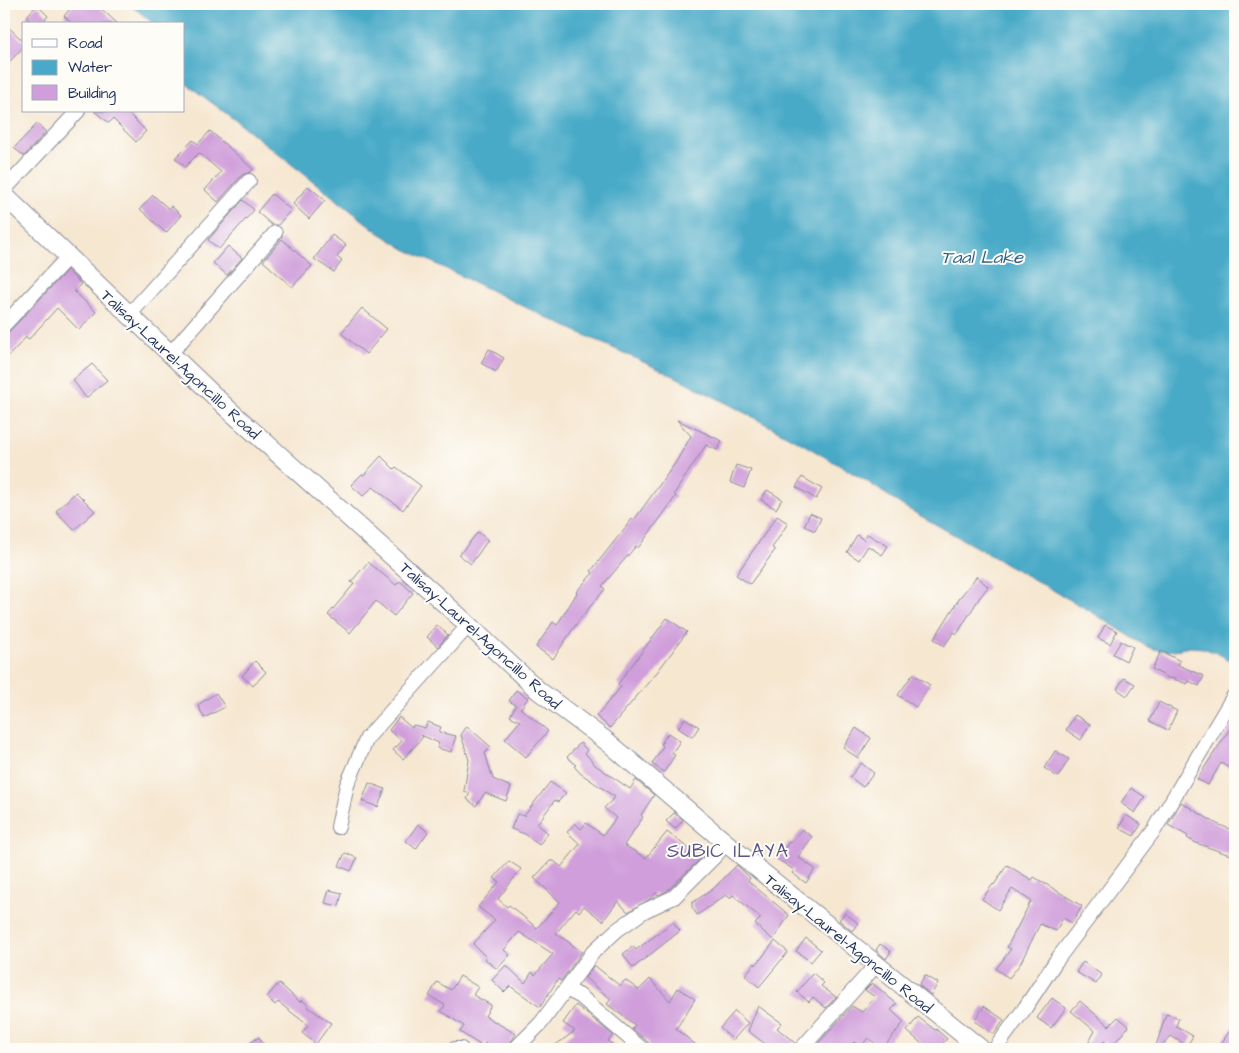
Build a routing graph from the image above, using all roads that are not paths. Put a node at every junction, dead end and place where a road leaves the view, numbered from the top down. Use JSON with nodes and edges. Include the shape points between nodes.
{"nodes":[{"id":1,"x":77,"y":112,"type":"edge"},
{"id":2,"x":249,"y":181,"type":"dead end"},
{"id":3,"x":4,"y":190,"type":"edge"},
{"id":4,"x":4,"y":195,"type":"edge"},
{"id":5,"x":275,"y":233,"type":"dead end"},
{"id":6,"x":68,"y":257,"type":"junction"},
{"id":7,"x":129,"y":315,"type":"junction"},
{"id":8,"x":4,"y":326,"type":"edge"},
{"id":9,"x":170,"y":354,"type":"junction"},
{"id":10,"x":468,"y":626,"type":"junction"},
{"id":11,"x":1232,"y":697,"type":"dead end"},
{"id":12,"x":338,"y":827,"type":"dead end"},
{"id":13,"x":726,"y":844,"type":"junction"},
{"id":14,"x":877,"y":964,"type":"junction"},
{"id":15,"x":566,"y":989,"type":"junction"},
{"id":16,"x":455,"y":1049,"type":"edge"},
{"id":17,"x":461,"y":1049,"type":"edge"},
{"id":18,"x":515,"y":1049,"type":"edge"},
{"id":19,"x":642,"y":1049,"type":"edge"},
{"id":20,"x":801,"y":1049,"type":"edge"},
{"id":21,"x":981,"y":1049,"type":"edge"},
{"id":22,"x":995,"y":1049,"type":"edge"}],
"edges":[{"from":1,"to":3,"type":"street"},
{"from":2,"to":7,"type":"street"},
{"from":4,"to":6,"type":"main road","name":"Talisay-Laurel-Agoncillo Road"},
{"from":5,"to":9,"type":"street"},
{"from":6,"to":7,"type":"main road","name":"Talisay-Laurel-Agoncillo Road"},
{"from":6,"to":8,"type":"street"},
{"from":7,"to":9,"type":"main road","name":"Talisay-Laurel-Agoncillo Road"},
{"from":9,"to":10,"type":"main road","name":"Talisay-Laurel-Agoncillo Road"},
{"from":10,"to":12,"type":"street","via":[[368,738],[347,784]]},
{"from":10,"to":13,"type":"main road","name":"Talisay-Laurel-Agoncillo Road","via":[[539,690],[609,742]]},
{"from":11,"to":22,"type":"street","via":[[1156,829],[1056,961]]},
{"from":13,"to":14,"type":"main road","name":"Talisay-Laurel-Agoncillo Road"},
{"from":13,"to":15,"type":"street","via":[[674,898],[644,911],[617,930],[594,951]]},
{"from":14,"to":20,"type":"street"},
{"from":14,"to":21,"type":"main road","name":"Talisay-Laurel-Agoncillo Road"},
{"from":15,"to":18,"type":"street","via":[[541,1023]]},
{"from":15,"to":19,"type":"street","via":[[580,996]]},
{"from":16,"to":17,"type":"street"}]}
